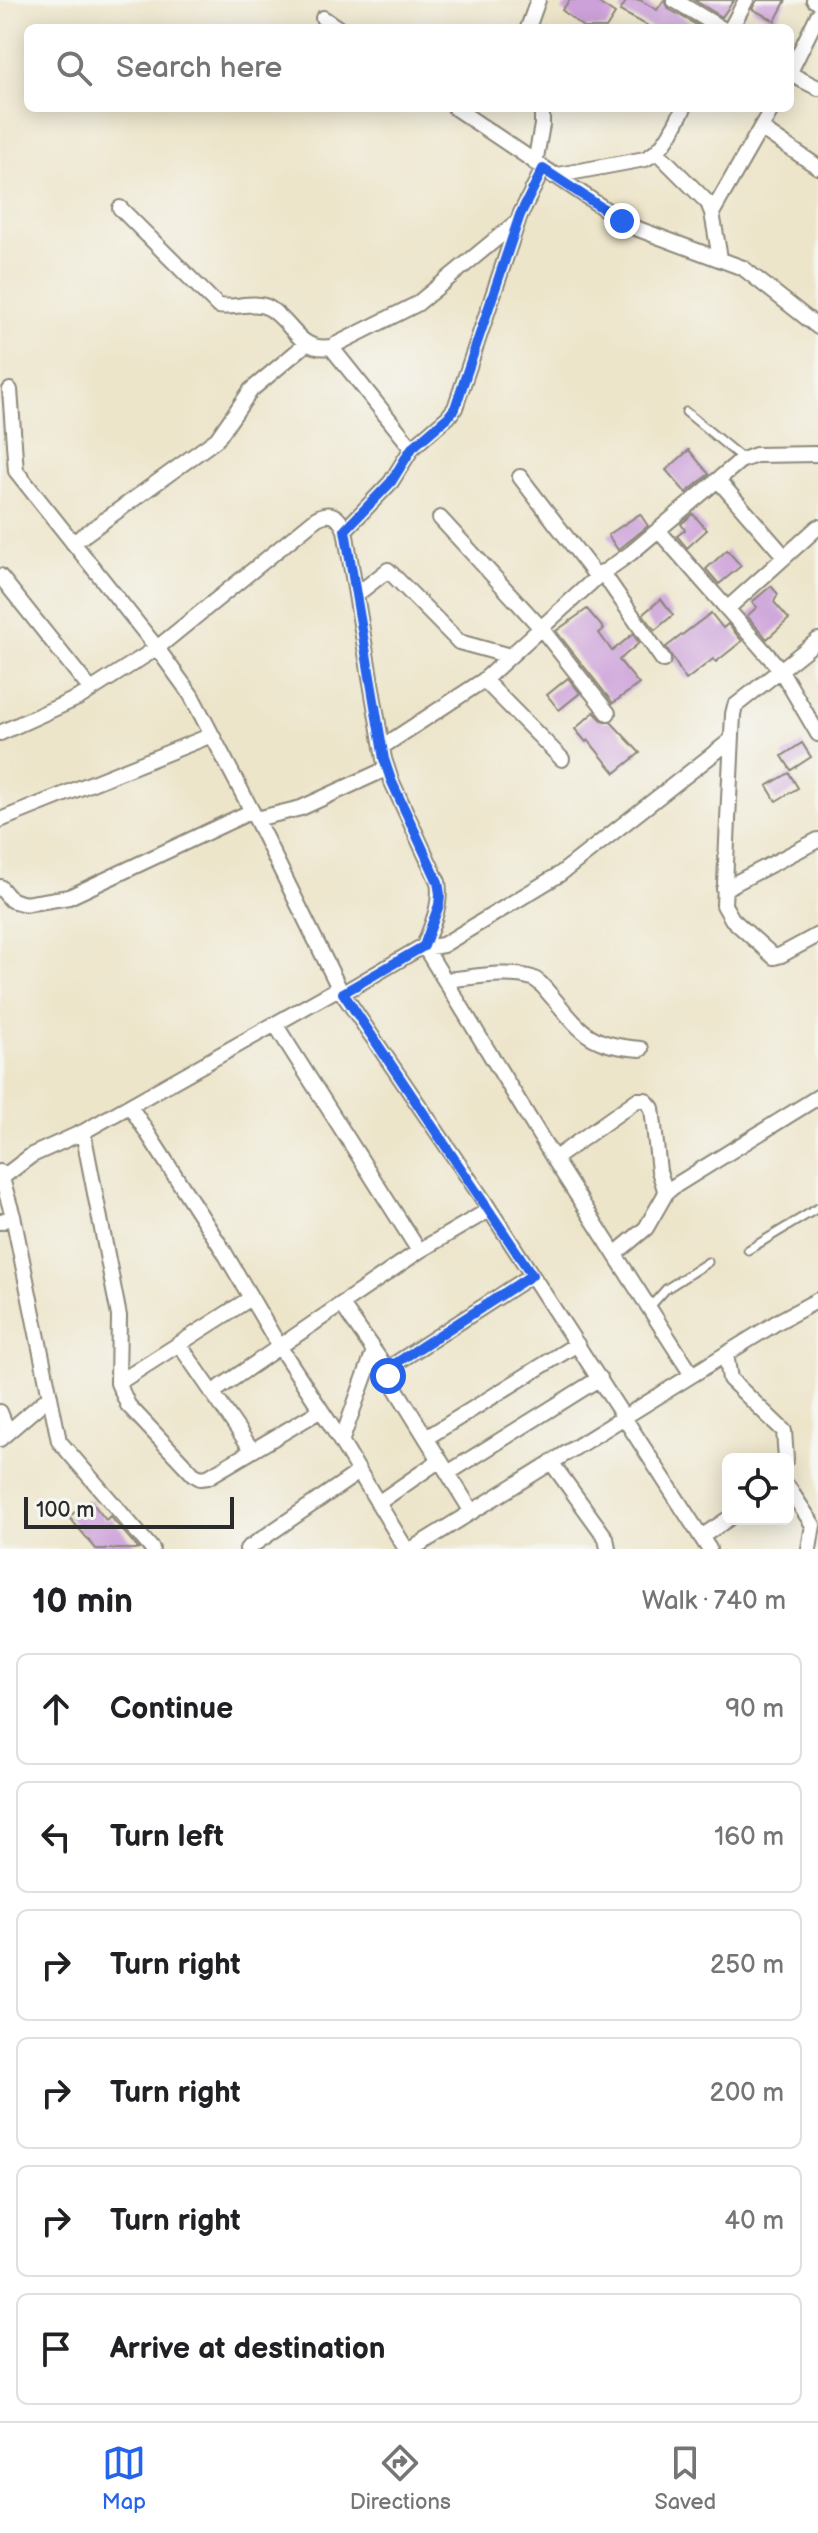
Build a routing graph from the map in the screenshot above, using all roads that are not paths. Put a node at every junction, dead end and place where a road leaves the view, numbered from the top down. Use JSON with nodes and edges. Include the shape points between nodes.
{"nodes":[{"id":1,"x":538,"y":0,"type":"edge"},
{"id":2,"x":674,"y":0,"type":"edge"},
{"id":3,"x":746,"y":0,"type":"edge"},
{"id":4,"x":818,"y":15,"type":"edge"},
{"id":5,"x":323,"y":18,"type":"dead end"},
{"id":6,"x":332,"y":24,"type":"edge"},
{"id":7,"x":529,"y":24,"type":"edge"},
{"id":8,"x":714,"y":24,"type":"edge"},
{"id":9,"x":733,"y":24,"type":"edge"},
{"id":10,"x":794,"y":65,"type":"edge"},
{"id":11,"x":794,"y":75,"type":"edge"},
{"id":12,"x":818,"y":88,"type":"edge"},
{"id":13,"x":461,"y":112,"type":"edge"},
{"id":14,"x":542,"y":112,"type":"edge"},
{"id":15,"x":682,"y":112,"type":"edge"},
{"id":16,"x":770,"y":112,"type":"edge"},
{"id":17,"x":762,"y":129,"type":"junction"},
{"id":18,"x":657,"y":152,"type":"junction"},
{"id":19,"x":818,"y":167,"type":"edge"},
{"id":20,"x":544,"y":169,"type":"junction"},
{"id":21,"x":120,"y":208,"type":"dead end"},
{"id":22,"x":712,"y":213,"type":"junction"},
{"id":23,"x":518,"y":221,"type":"junction"},
{"id":24,"x":720,"y":258,"type":"junction"},
{"id":25,"x":818,"y":327,"type":"edge"},
{"id":26,"x":306,"y":344,"type":"junction"},
{"id":27,"x":331,"y":347,"type":"junction"},
{"id":28,"x":10,"y":390,"type":"dead end"},
{"id":29,"x":686,"y":412,"type":"dead end"},
{"id":30,"x":412,"y":448,"type":"junction"},
{"id":31,"x":818,"y":454,"type":"edge"},
{"id":32,"x":743,"y":459,"type":"junction"},
{"id":33,"x":520,"y":477,"type":"dead end"},
{"id":34,"x":718,"y":480,"type":"junction"},
{"id":35,"x":440,"y":518,"type":"dead end"},
{"id":36,"x":818,"y":527,"type":"edge"},
{"id":37,"x":345,"y":530,"type":"junction"},
{"id":38,"x":658,"y":530,"type":"junction"},
{"id":39,"x":73,"y":543,"type":"junction"},
{"id":40,"x":785,"y":557,"type":"junction"},
{"id":41,"x":600,"y":574,"type":"junction"},
{"id":42,"x":0,"y":576,"type":"edge"},
{"id":43,"x":356,"y":595,"type":"junction"},
{"id":44,"x":727,"y":609,"type":"junction"},
{"id":45,"x":541,"y":628,"type":"junction"},
{"id":46,"x":818,"y":640,"type":"edge"},
{"id":47,"x":157,"y":648,"type":"junction"},
{"id":48,"x":510,"y":656,"type":"junction"},
{"id":49,"x":663,"y":660,"type":"dead end"},
{"id":50,"x":780,"y":669,"type":"junction"},
{"id":51,"x":484,"y":680,"type":"junction"},
{"id":52,"x":91,"y":690,"type":"junction"},
{"id":53,"x":608,"y":713,"type":"dead end"},
{"id":54,"x":0,"y":733,"type":"edge"},
{"id":55,"x":818,"y":734,"type":"edge"},
{"id":56,"x":212,"y":735,"type":"junction"},
{"id":57,"x":731,"y":740,"type":"junction"},
{"id":58,"x":382,"y":747,"type":"junction"},
{"id":59,"x":562,"y":759,"type":"dead end"},
{"id":60,"x":386,"y":769,"type":"junction"},
{"id":61,"x":254,"y":815,"type":"junction"},
{"id":62,"x":0,"y":820,"type":"edge"},
{"id":63,"x":818,"y":840,"type":"edge"},
{"id":64,"x":0,"y":887,"type":"edge"},
{"id":65,"x":724,"y":889,"type":"junction"},
{"id":66,"x":818,"y":935,"type":"edge"},
{"id":67,"x":424,"y":946,"type":"junction"},
{"id":68,"x":445,"y":980,"type":"junction"},
{"id":69,"x":341,"y":990,"type":"junction"},
{"id":70,"x":275,"y":1024,"type":"junction"},
{"id":71,"x":641,"y":1049,"type":"dead end"},
{"id":72,"x":818,"y":1097,"type":"edge"},
{"id":73,"x":130,"y":1106,"type":"junction"},
{"id":74,"x":83,"y":1132,"type":"junction"},
{"id":75,"x":554,"y":1159,"type":"junction"},
{"id":76,"x":1,"y":1175,"type":"edge"},
{"id":77,"x":666,"y":1193,"type":"junction"},
{"id":78,"x":818,"y":1208,"type":"edge"},
{"id":79,"x":489,"y":1210,"type":"junction"},
{"id":80,"x":7,"y":1219,"type":"edge"},
{"id":81,"x":748,"y":1250,"type":"dead end"},
{"id":82,"x":419,"y":1251,"type":"junction"},
{"id":83,"x":615,"y":1254,"type":"junction"},
{"id":84,"x":708,"y":1262,"type":"dead end"},
{"id":85,"x":532,"y":1275,"type":"junction"},
{"id":86,"x":251,"y":1298,"type":"junction"},
{"id":87,"x":818,"y":1300,"type":"edge"},
{"id":88,"x":342,"y":1305,"type":"junction"},
{"id":89,"x":649,"y":1308,"type":"junction"},
{"id":90,"x":179,"y":1344,"type":"junction"},
{"id":91,"x":577,"y":1344,"type":"junction"},
{"id":92,"x":279,"y":1346,"type":"junction"},
{"id":93,"x":374,"y":1351,"type":"junction"},
{"id":94,"x":726,"y":1354,"type":"junction"},
{"id":95,"x":388,"y":1371,"type":"junction"},
{"id":96,"x":692,"y":1375,"type":"junction"},
{"id":97,"x":600,"y":1378,"type":"junction"},
{"id":98,"x":118,"y":1383,"type":"junction"},
{"id":99,"x":212,"y":1393,"type":"junction"},
{"id":100,"x":50,"y":1396,"type":"junction"},
{"id":101,"x":321,"y":1410,"type":"junction"},
{"id":102,"x":0,"y":1412,"type":"edge"},
{"id":103,"x":625,"y":1416,"type":"junction"},
{"id":104,"x":4,"y":1436,"type":"edge"},
{"id":105,"x":426,"y":1438,"type":"junction"},
{"id":106,"x":341,"y":1442,"type":"junction"},
{"id":107,"x":252,"y":1450,"type":"junction"},
{"id":108,"x":786,"y":1453,"type":"edge"},
{"id":109,"x":551,"y":1462,"type":"junction"},
{"id":110,"x":444,"y":1467,"type":"junction"},
{"id":111,"x":359,"y":1472,"type":"junction"},
{"id":112,"x":794,"y":1496,"type":"edge"},
{"id":113,"x":378,"y":1503,"type":"junction"},
{"id":114,"x":472,"y":1512,"type":"junction"},
{"id":115,"x":722,"y":1525,"type":"edge"},
{"id":116,"x":705,"y":1543,"type":"edge"},
{"id":117,"x":152,"y":1549,"type":"edge"},
{"id":118,"x":247,"y":1549,"type":"edge"},
{"id":119,"x":406,"y":1549,"type":"edge"},
{"id":120,"x":412,"y":1549,"type":"edge"},
{"id":121,"x":608,"y":1549,"type":"edge"},
{"id":122,"x":809,"y":1549,"type":"edge"}],
"edges":[{"from":1,"to":7,"type":"street"},
{"from":2,"to":8,"type":"street"},
{"from":3,"to":9,"type":"street"},
{"from":4,"to":10,"type":"street"},
{"from":5,"to":6,"type":"street"},
{"from":11,"to":12,"type":"street"},
{"from":13,"to":20,"type":"street"},
{"from":14,"to":20,"type":"street"},
{"from":15,"to":18,"type":"street"},
{"from":16,"to":17,"type":"street"},
{"from":17,"to":19,"type":"street"},
{"from":17,"to":22,"type":"street"},
{"from":18,"to":20,"type":"street","via":[[645,159]]},
{"from":18,"to":22,"type":"street","via":[[702,195]]},
{"from":20,"to":23,"type":"street"},
{"from":20,"to":24,"type":"street","via":[[630,226]]},
{"from":21,"to":26,"type":"street","via":[[218,306],[261,305]]},
{"from":22,"to":24,"type":"street"},
{"from":23,"to":27,"type":"street","via":[[417,304]]},
{"from":23,"to":30,"type":"street","via":[[455,408]]},
{"from":24,"to":25,"type":"street","via":[[743,268]]},
{"from":26,"to":27,"type":"street"},
{"from":26,"to":39,"type":"street","via":[[251,390],[217,439]]},
{"from":27,"to":30,"type":"street"},
{"from":28,"to":39,"type":"street","via":[[16,471]]},
{"from":29,"to":32,"type":"lane"},
{"from":30,"to":37,"type":"street","via":[[391,482]]},
{"from":31,"to":32,"type":"street"},
{"from":32,"to":34,"type":"street"},
{"from":33,"to":41,"type":"street"},
{"from":34,"to":38,"type":"street"},
{"from":34,"to":40,"type":"street"},
{"from":35,"to":45,"type":"street"},
{"from":36,"to":40,"type":"street"},
{"from":37,"to":43,"type":"street"},
{"from":37,"to":47,"type":"street","via":[[332,514],[317,518]]},
{"from":38,"to":41,"type":"street"},
{"from":38,"to":44,"type":"street"},
{"from":39,"to":47,"type":"street"},
{"from":40,"to":44,"type":"street"},
{"from":41,"to":45,"type":"street"},
{"from":41,"to":49,"type":"street"},
{"from":42,"to":52,"type":"street"},
{"from":43,"to":48,"type":"street","via":[[388,570],[459,642]]},
{"from":43,"to":58,"type":"street"},
{"from":44,"to":50,"type":"street"},
{"from":45,"to":48,"type":"street"},
{"from":45,"to":53,"type":"street"},
{"from":46,"to":50,"type":"street"},
{"from":47,"to":52,"type":"street"},
{"from":47,"to":56,"type":"street"},
{"from":48,"to":51,"type":"street"},
{"from":50,"to":55,"type":"street"},
{"from":50,"to":57,"type":"street","via":[[735,706]]},
{"from":51,"to":58,"type":"street"},
{"from":51,"to":59,"type":"street"},
{"from":52,"to":54,"type":"street"},
{"from":56,"to":61,"type":"street"},
{"from":56,"to":62,"type":"street"},
{"from":57,"to":65,"type":"street"},
{"from":57,"to":67,"type":"street","via":[[560,874],[443,945]]},
{"from":58,"to":60,"type":"street"},
{"from":60,"to":61,"type":"street","via":[[301,808]]},
{"from":60,"to":67,"type":"street","via":[[438,882],[439,905]]},
{"from":61,"to":64,"type":"street","via":[[69,897],[25,904],[11,900]]},
{"from":61,"to":69,"type":"street"},
{"from":63,"to":65,"type":"street"},
{"from":65,"to":66,"type":"street","via":[[724,905],[732,919],[774,957]]},
{"from":67,"to":68,"type":"street"},
{"from":67,"to":69,"type":"street"},
{"from":68,"to":71,"type":"street","via":[[516,974],[535,979],[593,1040]]},
{"from":68,"to":75,"type":"street"},
{"from":69,"to":70,"type":"street"},
{"from":69,"to":79,"type":"street"},
{"from":70,"to":73,"type":"street"},
{"from":70,"to":82,"type":"street"},
{"from":72,"to":77,"type":"street"},
{"from":73,"to":74,"type":"street"},
{"from":73,"to":86,"type":"street"},
{"from":74,"to":76,"type":"street"},
{"from":74,"to":98,"type":"street","via":[[119,1316]]},
{"from":75,"to":77,"type":"street","via":[[637,1100],[645,1100],[652,1108]]},
{"from":75,"to":83,"type":"street"},
{"from":76,"to":80,"type":"street"},
{"from":77,"to":83,"type":"street","via":[[646,1228]]},
{"from":78,"to":81,"type":"lane"},
{"from":79,"to":82,"type":"street"},
{"from":79,"to":85,"type":"street"},
{"from":80,"to":100,"type":"street"},
{"from":82,"to":88,"type":"street"},
{"from":83,"to":89,"type":"street"},
{"from":84,"to":89,"type":"lane","via":[[666,1289]]},
{"from":85,"to":91,"type":"street"},
{"from":85,"to":95,"type":"street"},
{"from":86,"to":90,"type":"street"},
{"from":86,"to":92,"type":"street"},
{"from":87,"to":94,"type":"street"},
{"from":88,"to":92,"type":"street"},
{"from":88,"to":93,"type":"street"},
{"from":89,"to":96,"type":"street"},
{"from":90,"to":98,"type":"street"},
{"from":90,"to":99,"type":"street"},
{"from":91,"to":97,"type":"street"},
{"from":91,"to":105,"type":"street"},
{"from":92,"to":99,"type":"street"},
{"from":92,"to":101,"type":"street"},
{"from":93,"to":95,"type":"street"},
{"from":93,"to":106,"type":"street"},
{"from":94,"to":96,"type":"street"},
{"from":94,"to":108,"type":"street","via":[[730,1379],[784,1431]]},
{"from":95,"to":105,"type":"street"},
{"from":96,"to":103,"type":"street"},
{"from":97,"to":103,"type":"street"},
{"from":97,"to":110,"type":"street"},
{"from":98,"to":107,"type":"street","via":[[128,1405],[200,1478]]},
{"from":99,"to":107,"type":"street"},
{"from":100,"to":104,"type":"street"},
{"from":100,"to":117,"type":"street","via":[[59,1441]]},
{"from":101,"to":106,"type":"street"},
{"from":101,"to":107,"type":"street"},
{"from":102,"to":104,"type":"street"},
{"from":103,"to":109,"type":"street"},
{"from":103,"to":116,"type":"street"},
{"from":105,"to":110,"type":"street"},
{"from":106,"to":111,"type":"street"},
{"from":109,"to":114,"type":"street"},
{"from":109,"to":121,"type":"street","via":[[606,1538]]},
{"from":110,"to":113,"type":"street"},
{"from":110,"to":114,"type":"street"},
{"from":111,"to":113,"type":"street"},
{"from":111,"to":118,"type":"street"},
{"from":112,"to":122,"type":"street","via":[[813,1525]]},
{"from":113,"to":119,"type":"street"},
{"from":114,"to":120,"type":"street"},
{"from":115,"to":116,"type":"street"}]}
